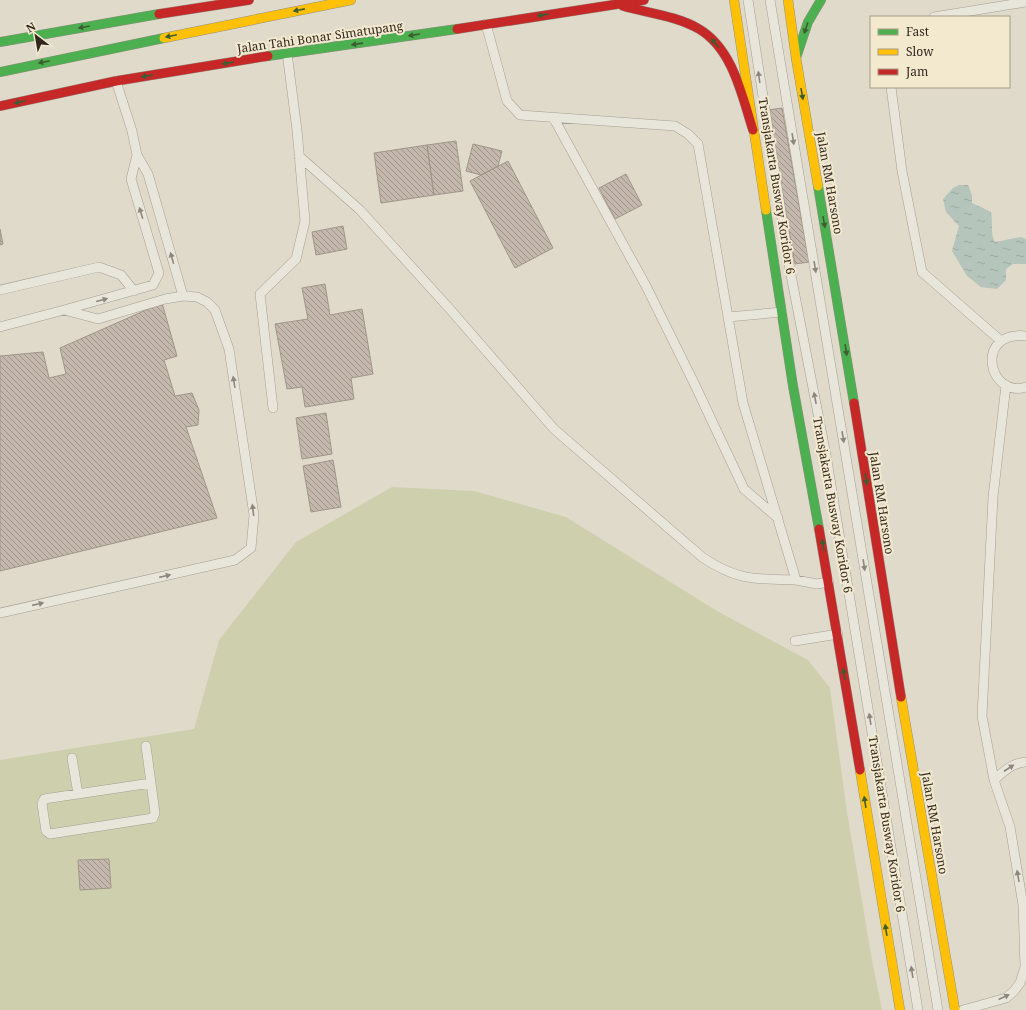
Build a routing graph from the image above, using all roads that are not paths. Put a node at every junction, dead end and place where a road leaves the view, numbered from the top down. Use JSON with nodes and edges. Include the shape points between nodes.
{"nodes":[{"id":1,"x":249,"y":0,"type":"edge"},
{"id":2,"x":351,"y":0,"type":"edge"},
{"id":3,"x":601,"y":0,"type":"edge"},
{"id":4,"x":644,"y":0,"type":"edge"},
{"id":5,"x":734,"y":0,"type":"edge"},
{"id":6,"x":748,"y":0,"type":"edge"},
{"id":7,"x":770,"y":0,"type":"edge"},
{"id":8,"x":788,"y":0,"type":"edge"},
{"id":9,"x":821,"y":0,"type":"edge"},
{"id":10,"x":1026,"y":2,"type":"edge"},
{"id":11,"x":615,"y":5,"type":"junction"},
{"id":12,"x":581,"y":9,"type":"junction"},
{"id":13,"x":940,"y":16,"type":"edge"},
{"id":14,"x":486,"y":24,"type":"junction"},
{"id":15,"x":0,"y":42,"type":"edge"},
{"id":16,"x":287,"y":53,"type":"junction"},
{"id":17,"x":796,"y":58,"type":"junction"},
{"id":18,"x":0,"y":72,"type":"edge"},
{"id":19,"x":116,"y":81,"type":"junction"},
{"id":20,"x":891,"y":88,"type":"edge"},
{"id":21,"x":787,"y":100,"type":"junction"},
{"id":22,"x":0,"y":106,"type":"edge"},
{"id":23,"x":553,"y":117,"type":"junction"},
{"id":24,"x":753,"y":130,"type":"junction"},
{"id":25,"x":137,"y":155,"type":"junction"},
{"id":26,"x":299,"y":156,"type":"junction"},
{"id":27,"x":0,"y":290,"type":"edge"},
{"id":28,"x":134,"y":291,"type":"junction"},
{"id":29,"x":183,"y":296,"type":"junction"},
{"id":30,"x":64,"y":310,"type":"junction"},
{"id":31,"x":782,"y":312,"type":"junction"},
{"id":32,"x":728,"y":317,"type":"junction"},
{"id":33,"x":0,"y":327,"type":"edge"},
{"id":34,"x":1026,"y":336,"type":"edge"},
{"id":35,"x":1001,"y":340,"type":"junction"},
{"id":36,"x":1006,"y":385,"type":"junction"},
{"id":37,"x":1026,"y":387,"type":"edge"},
{"id":38,"x":273,"y":408,"type":"dead end"},
{"id":39,"x":778,"y":518,"type":"junction"},
{"id":40,"x":796,"y":580,"type":"junction"},
{"id":41,"x":829,"y":582,"type":"junction"},
{"id":42,"x":0,"y":613,"type":"edge"},
{"id":43,"x":838,"y":634,"type":"junction"},
{"id":44,"x":795,"y":641,"type":"dead end"},
{"id":45,"x":146,"y":746,"type":"dead end"},
{"id":46,"x":72,"y":758,"type":"dead end"},
{"id":47,"x":1026,"y":762,"type":"edge"},
{"id":48,"x":994,"y":780,"type":"junction"},
{"id":49,"x":151,"y":783,"type":"junction"},
{"id":50,"x":78,"y":794,"type":"junction"},
{"id":51,"x":900,"y":1010,"type":"edge"},
{"id":52,"x":918,"y":1010,"type":"edge"},
{"id":53,"x":938,"y":1010,"type":"edge"},
{"id":54,"x":955,"y":1010,"type":"edge"},
{"id":55,"x":963,"y":1010,"type":"edge"}],
"edges":[{"from":1,"to":15,"type":"main road","one_way":true},
{"from":2,"to":18,"type":"main road","one_way":true},
{"from":3,"to":12,"type":"main road"},
{"from":4,"to":11,"type":"main road","name":"Jalan Tahi Bonar Simatupang"},
{"from":5,"to":24,"type":"main road"},
{"from":52,"to":6,"type":"lane","name":"Transjakarta Busway Koridor 6","one_way":true,"via":[[826,455],[790,270]]},
{"from":7,"to":21,"type":"lane","name":"Transjakarta Busway Koridor 6"},
{"from":8,"to":17,"type":"main road","name":"Jalan RM Harsono"},
{"from":9,"to":17,"type":"main road","one_way":true,"via":[[808,22]]},
{"from":10,"to":13,"type":"lane"},
{"from":11,"to":12,"type":"main road","name":"Jalan Tahi Bonar Simatupang"},
{"from":24,"to":11,"type":"main road","one_way":true,"via":[[734,75],[715,41],[699,29],[676,20]]},
{"from":12,"to":14,"type":"main road","name":"Jalan Tahi Bonar Simatupang","one_way":true},
{"from":14,"to":16,"type":"main road","name":"Jalan Tahi Bonar Simatupang","one_way":true},
{"from":14,"to":23,"type":"lane","via":[[507,101],[520,115]]},
{"from":16,"to":19,"type":"main road","name":"Jalan Tahi Bonar Simatupang","one_way":true},
{"from":16,"to":26,"type":"lane"},
{"from":17,"to":21,"type":"lane"},
{"from":17,"to":54,"type":"main road","name":"Jalan RM Harsono","one_way":true},
{"from":19,"to":22,"type":"main road","name":"Jalan Tahi Bonar Simatupang","one_way":true},
{"from":19,"to":25,"type":"lane"},
{"from":20,"to":35,"type":"lane","via":[[902,171],[922,272]]},
{"from":21,"to":53,"type":"lane","name":"Transjakarta Busway Koridor 6","one_way":true},
{"from":23,"to":32,"type":"lane","via":[[675,126],[698,144]]},
{"from":23,"to":39,"type":"lane","via":[[646,286],[744,489]]},
{"from":24,"to":31,"type":"main road"},
{"from":28,"to":25,"type":"lane","one_way":true,"via":[[153,285],[159,273],[131,179]]},
{"from":29,"to":25,"type":"lane","one_way":true,"via":[[148,174]]},
{"from":26,"to":38,"type":"lane","via":[[305,222],[296,259],[260,294]]},
{"from":26,"to":40,"type":"lane","via":[[360,210],[554,429],[696,552],[732,574],[751,579]]},
{"from":27,"to":28,"type":"lane","via":[[99,267],[121,275]]},
{"from":30,"to":28,"type":"lane","one_way":true},
{"from":29,"to":30,"type":"lane","via":[[98,319]]},
{"from":42,"to":29,"type":"lane","one_way":true,"via":[[235,560],[251,548],[254,515],[229,349],[215,310],[197,297]]},
{"from":30,"to":33,"type":"lane"},
{"from":31,"to":32,"type":"lane"},
{"from":41,"to":31,"type":"main road","one_way":true},
{"from":32,"to":39,"type":"lane","via":[[743,403]]},
{"from":34,"to":35,"type":"lane","via":[[1018,335]]},
{"from":35,"to":36,"type":"lane","via":[[995,347],[992,364],[994,372]]},
{"from":36,"to":37,"type":"lane","via":[[1015,388]]},
{"from":36,"to":48,"type":"lane","via":[[994,497],[982,716]]},
{"from":39,"to":40,"type":"lane"},
{"from":40,"to":41,"type":"lane","via":[[817,584]]},
{"from":41,"to":43,"type":"main road"},
{"from":43,"to":44,"type":"lane"},
{"from":51,"to":43,"type":"main road","one_way":true},
{"from":45,"to":49,"type":"lane"},
{"from":46,"to":50,"type":"lane"},
{"from":48,"to":47,"type":"lane","one_way":true,"via":[[1017,763]]},
{"from":55,"to":48,"type":"lane","one_way":true,"via":[[1006,998],[1017,987],[1025,967],[1023,905],[1010,827]]},
{"from":49,"to":50,"type":"lane"},
{"from":49,"to":50,"type":"lane","via":[[155,813],[153,818],[47,833],[43,800]]}]}
